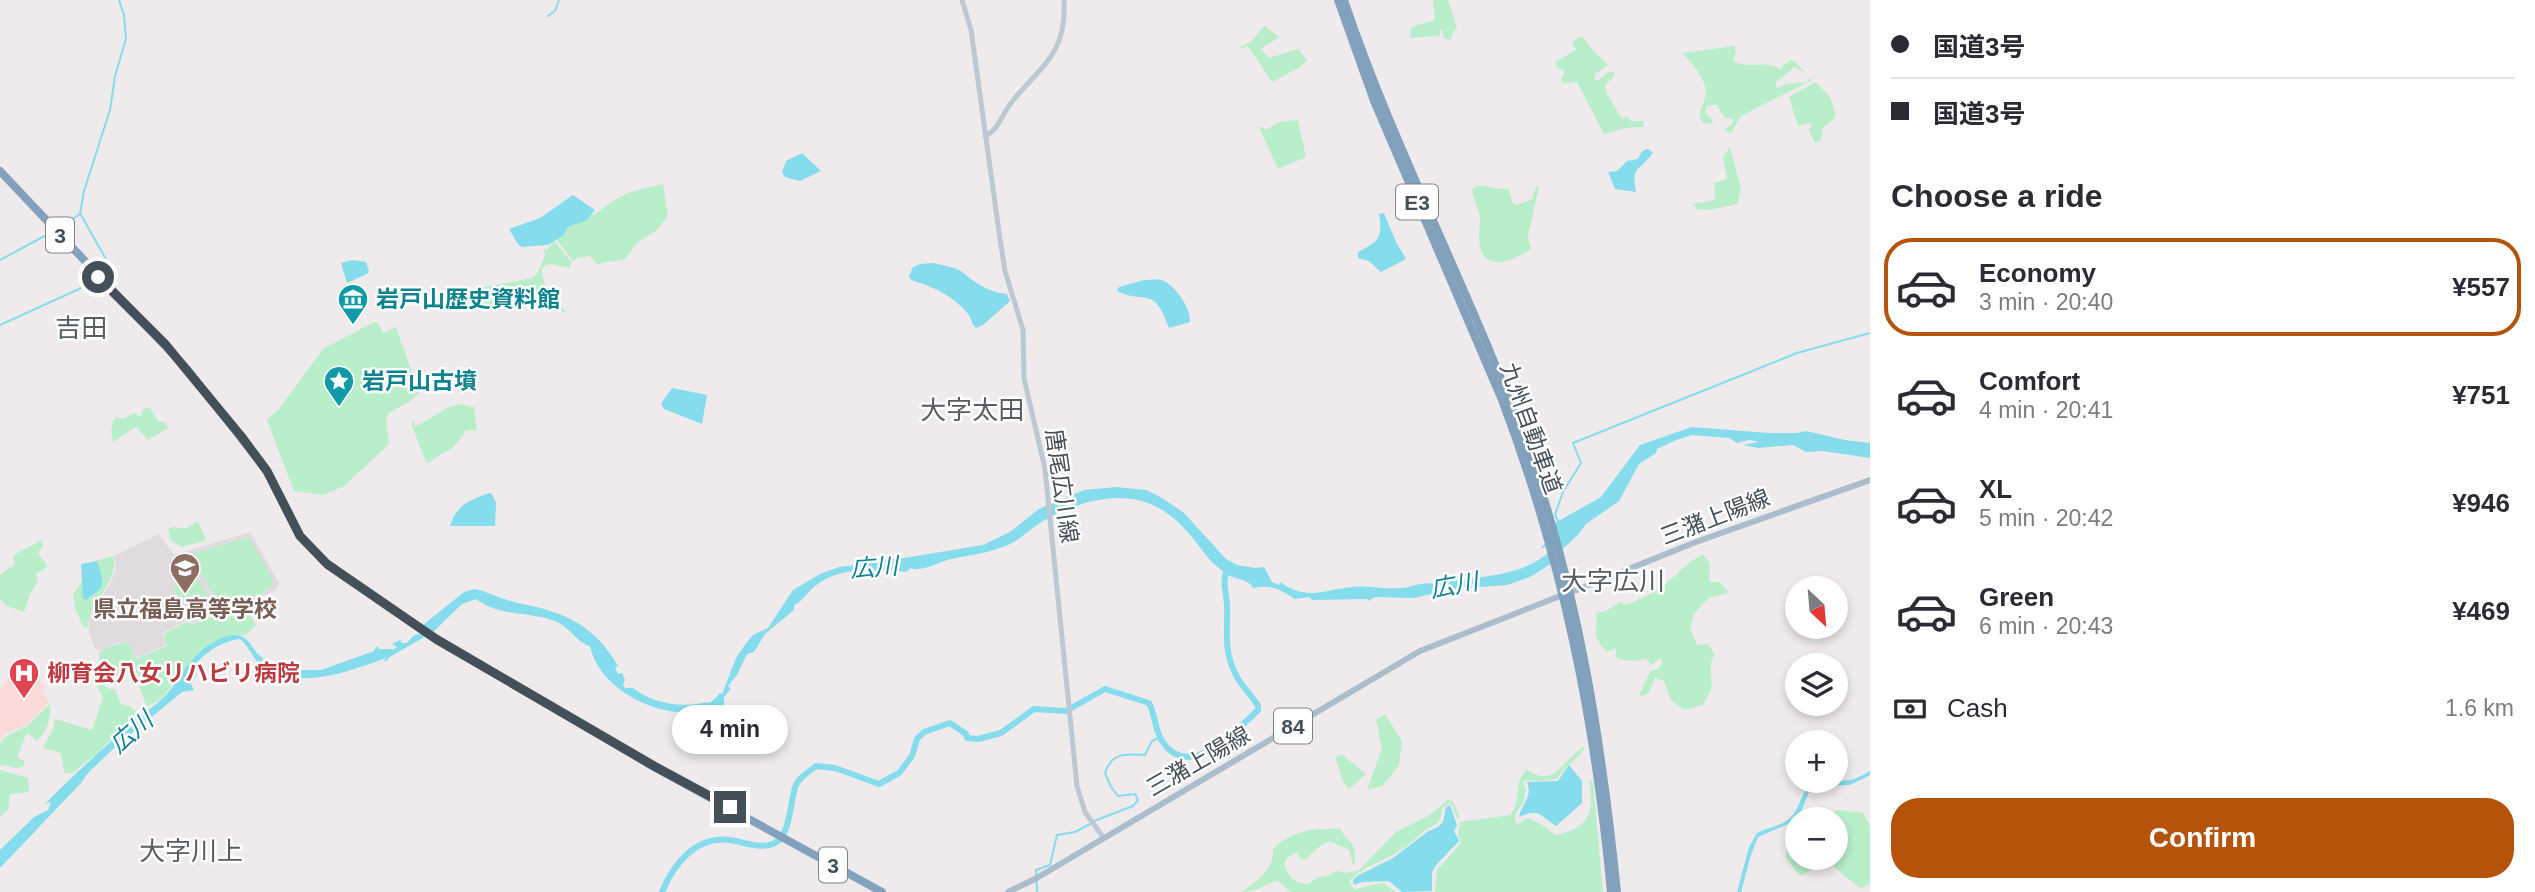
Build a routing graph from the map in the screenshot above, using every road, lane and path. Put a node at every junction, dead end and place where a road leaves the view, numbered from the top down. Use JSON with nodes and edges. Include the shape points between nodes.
{"nodes":[{"id":1,"x":962,"y":0,"type":"edge"},
{"id":2,"x":1064,"y":0,"type":"edge"},
{"id":3,"x":1338,"y":0,"type":"edge"},
{"id":4,"x":1344,"y":0,"type":"edge"},
{"id":5,"x":985,"y":136,"type":"junction"},
{"id":6,"x":0,"y":171,"type":"edge"},
{"id":7,"x":1505,"y":399,"type":"junction"},
{"id":8,"x":1870,"y":480,"type":"edge"},
{"id":9,"x":1561,"y":568,"type":"junction"},
{"id":10,"x":1574,"y":591,"type":"dead end"},
{"id":11,"x":1560,"y":596,"type":"dead end"},
{"id":12,"x":1103,"y":837,"type":"junction"},
{"id":13,"x":882,"y":892,"type":"edge"},
{"id":14,"x":1008,"y":892,"type":"edge"},
{"id":15,"x":1611,"y":892,"type":"edge"},
{"id":16,"x":1617,"y":892,"type":"edge"}],
"edges":[{"from":1,"to":5,"type":"main road","name":"唐尾広川線","via":[[971,30]]},
{"from":2,"to":5,"type":"main road","via":[[1055,51]]},
{"from":3,"to":7,"type":"highway","name":"九州自動車道","number":"E3","via":[[1379,113]]},
{"from":4,"to":7,"type":"highway","name":"九州自動車道","number":"E3","via":[[1389,121]]},
{"from":5,"to":12,"type":"main road","name":"唐尾広川線","via":[[1005,271],[1023,330],[1024,378],[1041,445],[1077,786],[1085,812]]},
{"from":6,"to":13,"type":"highway","number":"3","via":[[187,369],[267,471],[309,548],[336,571],[432,636]]},
{"from":7,"to":9,"type":"highway","name":"九州自動車道","number":"E3"},
{"from":8,"to":10,"type":"main road","name":"三潴上陽線"},
{"from":9,"to":15,"type":"highway","name":"九州自動車道","number":"E3","via":[[1587,704]]},
{"from":9,"to":16,"type":"highway","name":"九州自動車道","number":"E3","via":[[1597,721]]},
{"from":11,"to":12,"type":"main road","name":"三潴上陽線","number":"84","via":[[1420,651]]},
{"from":12,"to":14,"type":"main road","name":"三潴上陽線","number":"84"}]}
